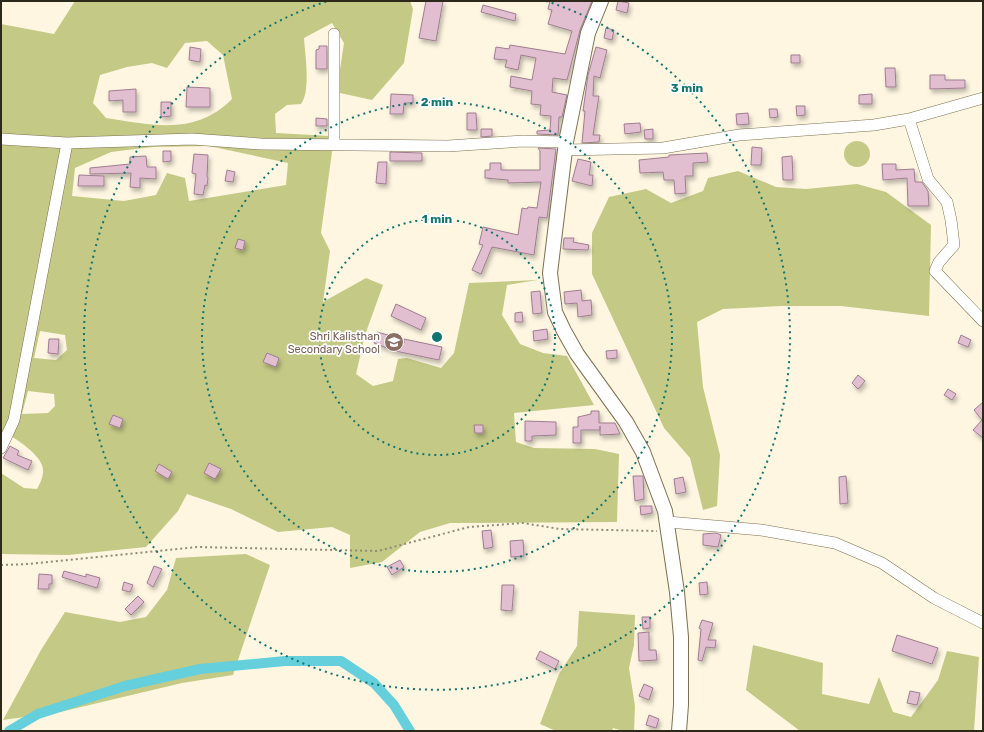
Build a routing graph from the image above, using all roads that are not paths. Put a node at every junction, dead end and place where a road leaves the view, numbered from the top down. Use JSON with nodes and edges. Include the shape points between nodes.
{"nodes":[{"id":1,"x":601,"y":1,"type":"edge"},
{"id":2,"x":334,"y":34,"type":"dead end"},
{"id":3,"x":983,"y":98,"type":"edge"},
{"id":4,"x":909,"y":120,"type":"junction"},
{"id":5,"x":1,"y":139,"type":"edge"},
{"id":6,"x":68,"y":142,"type":"junction"},
{"id":7,"x":334,"y":144,"type":"junction"},
{"id":8,"x":565,"y":146,"type":"junction"},
{"id":9,"x":983,"y":321,"type":"edge"},
{"id":10,"x":1,"y":448,"type":"edge"},
{"id":11,"x":668,"y":527,"type":"junction"},
{"id":12,"x":983,"y":623,"type":"edge"},
{"id":13,"x":679,"y":731,"type":"edge"}],
"edges":[{"from":1,"to":8,"type":"street","via":[[588,33]]},
{"from":2,"to":7,"type":"street"},
{"from":3,"to":4,"type":"street"},
{"from":4,"to":8,"type":"street","via":[[740,135],[663,148]]},
{"from":4,"to":9,"type":"street","via":[[928,179],[947,202],[951,220],[954,246],[939,262],[935,271]]},
{"from":5,"to":6,"type":"street"},
{"from":6,"to":7,"type":"street","via":[[192,139],[261,144]]},
{"from":6,"to":10,"type":"street","via":[[14,420]]},
{"from":7,"to":8,"type":"street","via":[[448,146],[523,141]]},
{"from":8,"to":11,"type":"street","via":[[550,274],[555,312],[577,354],[626,422],[643,452]]},
{"from":11,"to":12,"type":"street","via":[[760,530],[835,543],[882,563],[934,598]]},
{"from":11,"to":13,"type":"street","via":[[681,637]]}]}
